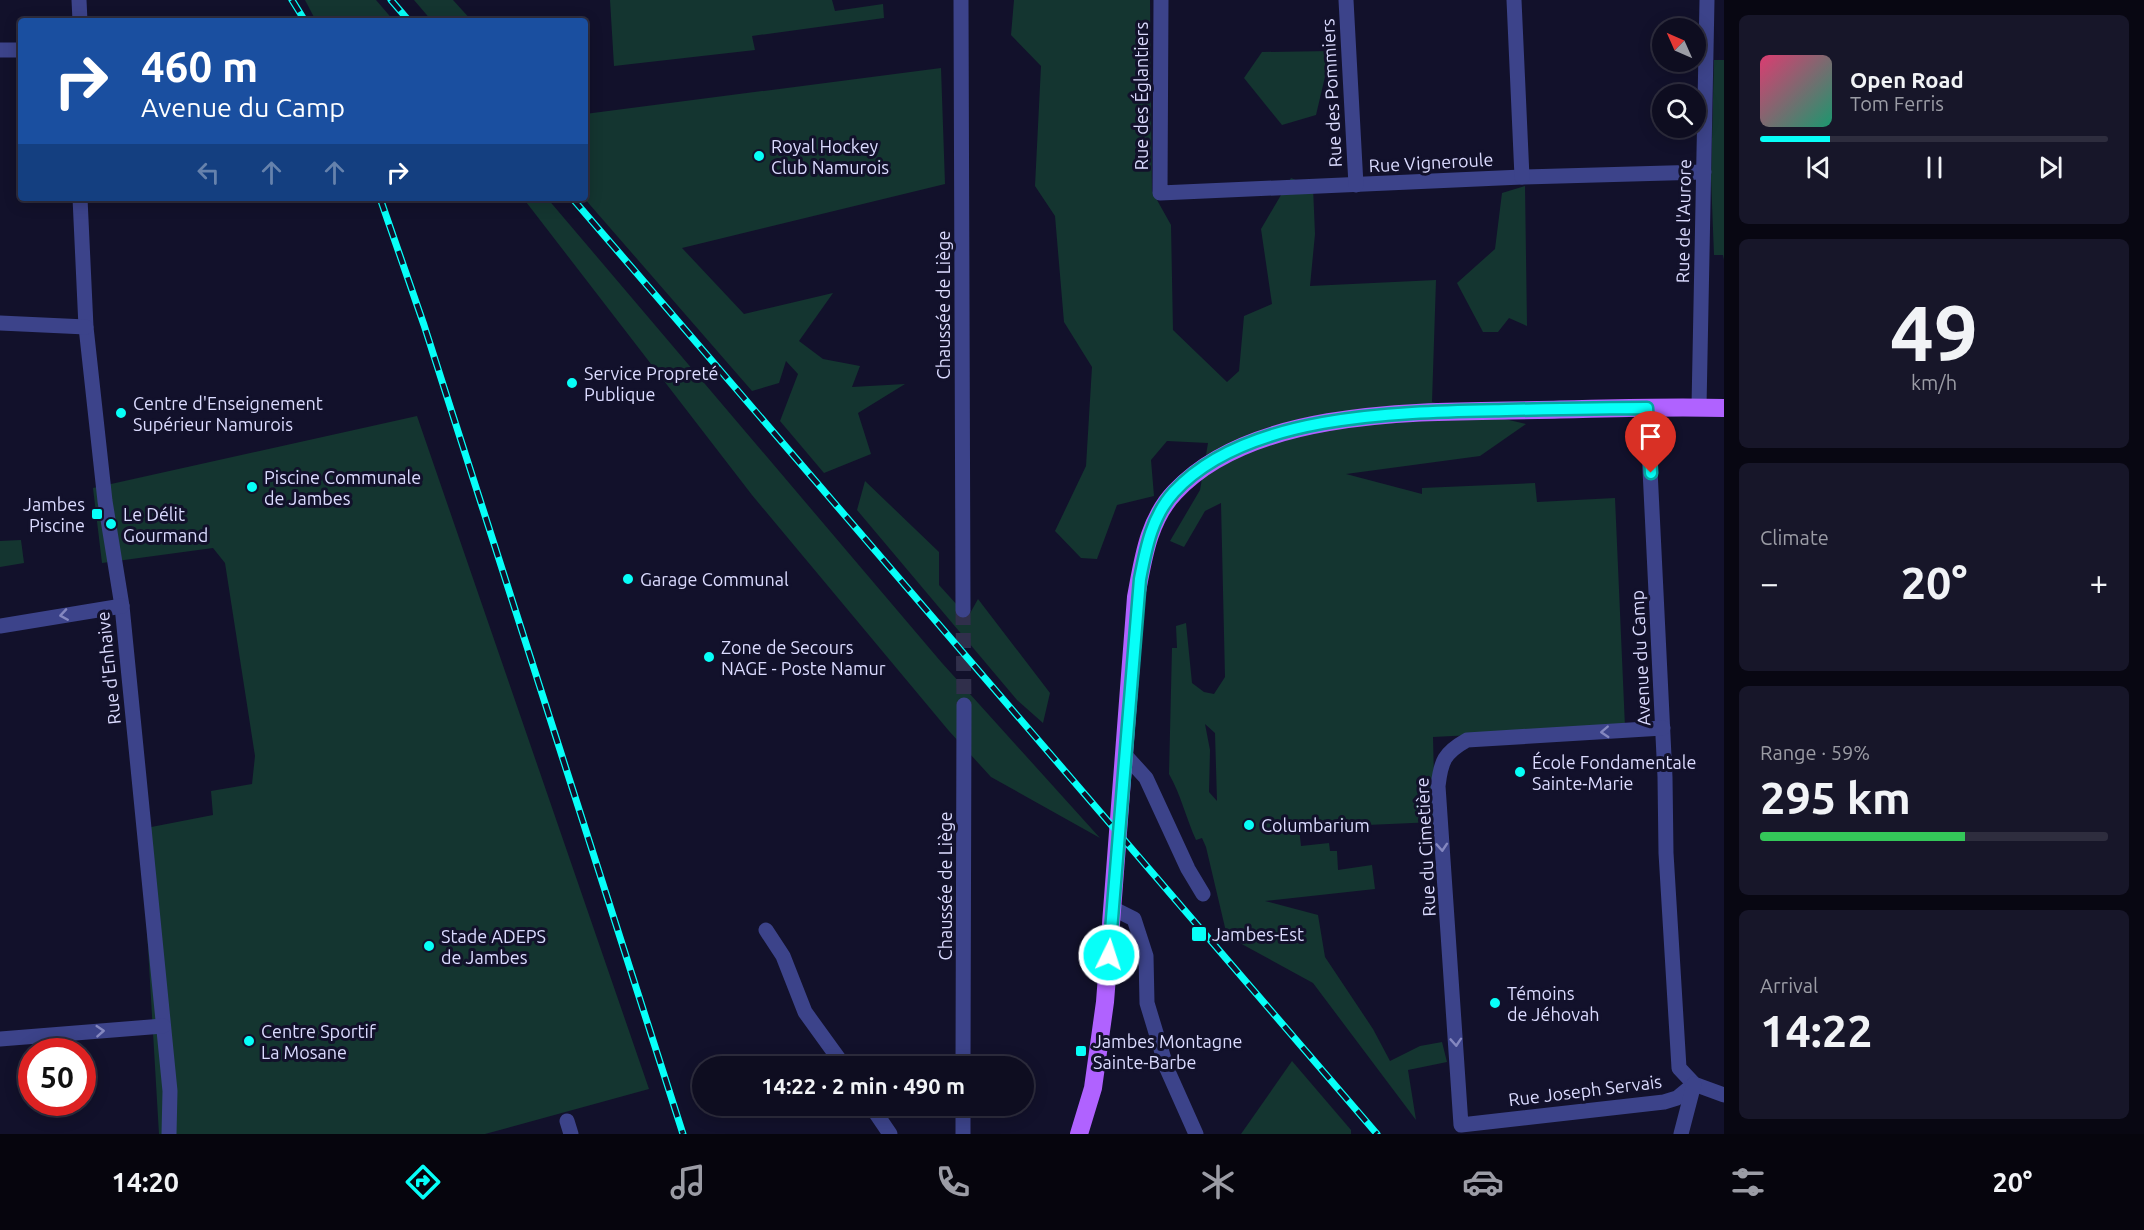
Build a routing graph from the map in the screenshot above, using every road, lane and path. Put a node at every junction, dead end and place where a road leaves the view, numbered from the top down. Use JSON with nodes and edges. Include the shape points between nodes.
{"nodes":[{"id":1,"x":79,"y":0,"type":"edge"},
{"id":2,"x":962,"y":0,"type":"edge"},
{"id":3,"x":1161,"y":0,"type":"edge"},
{"id":4,"x":1346,"y":0,"type":"edge"},
{"id":5,"x":1514,"y":0,"type":"edge"},
{"id":6,"x":1707,"y":0,"type":"edge"},
{"id":7,"x":80,"y":18,"type":"edge"},
{"id":8,"x":0,"y":50,"type":"edge"},
{"id":9,"x":18,"y":50,"type":"edge"},
{"id":10,"x":1704,"y":172,"type":"junction"},
{"id":11,"x":1522,"y":177,"type":"junction"},
{"id":12,"x":1356,"y":185,"type":"junction"},
{"id":13,"x":1160,"y":193,"type":"joint"},
{"id":14,"x":80,"y":201,"type":"edge"},
{"id":15,"x":0,"y":323,"type":"edge"},
{"id":16,"x":86,"y":327,"type":"junction"},
{"id":17,"x":1699,"y":407,"type":"junction"},
{"id":18,"x":1647,"y":408,"type":"junction"},
{"id":19,"x":1724,"y":408,"type":"edge"},
{"id":20,"x":122,"y":606,"type":"junction"},
{"id":21,"x":963,"y":610,"type":"tunnel mouth"},
{"id":22,"x":0,"y":626,"type":"edge"},
{"id":23,"x":964,"y":705,"type":"tunnel mouth"},
{"id":24,"x":1663,"y":728,"type":"junction"},
{"id":25,"x":1125,"y":755,"type":"junction"},
{"id":26,"x":1203,"y":894,"type":"dead end"},
{"id":27,"x":1112,"y":908,"type":"junction"},
{"id":28,"x":766,"y":930,"type":"dead end"},
{"id":29,"x":163,"y":1026,"type":"junction"},
{"id":30,"x":0,"y":1039,"type":"edge"},
{"id":31,"x":837,"y":1056,"type":"edge"},
{"id":32,"x":963,"y":1056,"type":"edge"},
{"id":33,"x":1694,"y":1084,"type":"junction"},
{"id":34,"x":1724,"y":1095,"type":"edge"},
{"id":35,"x":878,"y":1116,"type":"edge"},
{"id":36,"x":963,"y":1116,"type":"edge"},
{"id":37,"x":1461,"y":1125,"type":"joint"},
{"id":38,"x":169,"y":1134,"type":"edge"},
{"id":39,"x":890,"y":1134,"type":"edge"},
{"id":40,"x":963,"y":1134,"type":"edge"},
{"id":41,"x":1079,"y":1134,"type":"edge"},
{"id":42,"x":1196,"y":1134,"type":"edge"},
{"id":43,"x":1681,"y":1134,"type":"edge"}],
"edges":[{"from":1,"to":7,"type":"street"},
{"from":2,"to":21,"type":"street","name":"Chaussée de Liège"},
{"from":3,"to":13,"type":"street","name":"Rue des Églantiers"},
{"from":4,"to":12,"type":"street","name":"Rue des Pommiers"},
{"from":5,"to":11,"type":"street"},
{"from":6,"to":10,"type":"street","name":"Rue de l'Aurore"},
{"from":8,"to":9,"type":"street"},
{"from":10,"to":11,"type":"street","name":"Rue Vigneroule"},
{"from":10,"to":17,"type":"street","name":"Rue de l'Aurore"},
{"from":11,"to":12,"type":"street","name":"Rue Vigneroule"},
{"from":12,"to":13,"type":"street","name":"Rue Vigneroule"},
{"from":14,"to":16,"type":"street","name":"Rue d'Enhaive"},
{"from":15,"to":16,"type":"street"},
{"from":16,"to":20,"type":"street","name":"Rue d'Enhaive","via":[[105,501]]},
{"from":17,"to":18,"type":"main road"},
{"from":17,"to":19,"type":"main road"},
{"from":18,"to":24,"type":"street","name":"Avenue du Camp"},
{"from":18,"to":25,"type":"main road","via":[[1380,415],[1292,430],[1240,447],[1198,470],[1174,492],[1158,515],[1146,545],[1136,597]]},
{"from":20,"to":22,"type":"street","one_way":true},
{"from":20,"to":29,"type":"street","name":"Rue d'Enhaive"},
{"from":23,"to":32,"type":"street","name":"Chaussée de Liège"},
{"from":24,"to":33,"type":"street","name":"Avenue du Camp","via":[[1679,1068]]},
{"from":24,"to":37,"type":"street","name":"Rue du Cimetière","one_way":true,"via":[[1467,740],[1450,749],[1441,765],[1438,786]]},
{"from":25,"to":26,"type":"street","via":[[1146,778]]},
{"from":25,"to":27,"type":"main road"},
{"from":27,"to":41,"type":"main road","via":[[1093,1088]]},
{"from":27,"to":42,"type":"street","via":[[1134,918],[1146,956],[1147,1003],[1167,1069]]},
{"from":28,"to":31,"type":"street","via":[[783,956],[805,1012]]},
{"from":30,"to":29,"type":"street","one_way":true},
{"from":29,"to":38,"type":"street","name":"Rue d'Enhaive","via":[[170,1092]]},
{"from":33,"to":34,"type":"street"},
{"from":33,"to":37,"type":"street","name":"Rue Joseph Servais","via":[[1677,1098],[1664,1102]]},
{"from":33,"to":43,"type":"street"},
{"from":35,"to":39,"type":"street"},
{"from":36,"to":40,"type":"street"}]}
